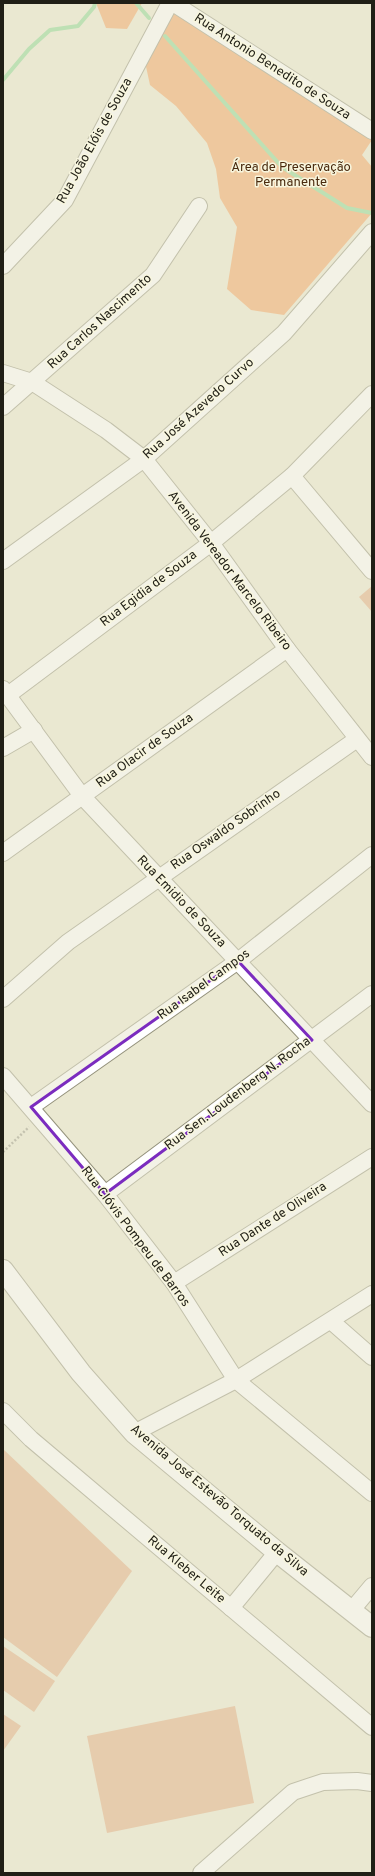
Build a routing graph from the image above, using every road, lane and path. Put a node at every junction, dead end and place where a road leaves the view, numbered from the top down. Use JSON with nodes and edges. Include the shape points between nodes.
{"nodes":[{"id":1,"x":171,"y":3,"type":"edge"},
{"id":2,"x":372,"y":131,"type":"edge"},
{"id":3,"x":199,"y":206,"type":"dead end"},
{"id":4,"x":372,"y":232,"type":"edge"},
{"id":5,"x":3,"y":266,"type":"edge"},
{"id":6,"x":3,"y":373,"type":"edge"},
{"id":7,"x":32,"y":382,"type":"junction"},
{"id":8,"x":372,"y":394,"type":"edge"},
{"id":9,"x":3,"y":407,"type":"edge"},
{"id":10,"x":144,"y":459,"type":"junction"},
{"id":11,"x":292,"y":476,"type":"junction"},
{"id":12,"x":211,"y":543,"type":"junction"},
{"id":13,"x":3,"y":561,"type":"edge"},
{"id":14,"x":372,"y":571,"type":"edge"},
{"id":15,"x":287,"y":649,"type":"junction"},
{"id":16,"x":6,"y":692,"type":"edge"},
{"id":17,"x":34,"y":730,"type":"junction"},
{"id":18,"x":357,"y":739,"type":"junction"},
{"id":19,"x":3,"y":748,"type":"edge"},
{"id":20,"x":372,"y":757,"type":"edge"},
{"id":21,"x":82,"y":796,"type":"junction"},
{"id":22,"x":3,"y":853,"type":"edge"},
{"id":23,"x":372,"y":855,"type":"edge"},
{"id":24,"x":158,"y":878,"type":"junction"},
{"id":25,"x":238,"y":962,"type":"junction"},
{"id":26,"x":372,"y":994,"type":"edge"},
{"id":27,"x":3,"y":999,"type":"edge"},
{"id":28,"x":312,"y":1040,"type":"junction"},
{"id":29,"x":3,"y":1076,"type":"edge"},
{"id":30,"x":372,"y":1104,"type":"edge"},
{"id":31,"x":35,"y":1112,"type":"junction"},
{"id":32,"x":3,"y":1152,"type":"edge"},
{"id":33,"x":372,"y":1156,"type":"edge"},
{"id":34,"x":105,"y":1194,"type":"junction"},
{"id":35,"x":3,"y":1270,"type":"edge"},
{"id":36,"x":174,"y":1283,"type":"junction"},
{"id":37,"x":372,"y":1294,"type":"edge"},
{"id":38,"x":331,"y":1321,"type":"junction"},
{"id":39,"x":372,"y":1357,"type":"edge"},
{"id":40,"x":236,"y":1380,"type":"junction"},
{"id":41,"x":3,"y":1411,"type":"edge"},
{"id":42,"x":134,"y":1433,"type":"junction"},
{"id":43,"x":372,"y":1493,"type":"edge"},
{"id":44,"x":277,"y":1552,"type":"junction"},
{"id":45,"x":372,"y":1586,"type":"edge"},
{"id":46,"x":231,"y":1608,"type":"junction"},
{"id":47,"x":351,"y":1611,"type":"junction"},
{"id":48,"x":372,"y":1627,"type":"edge"},
{"id":49,"x":372,"y":1727,"type":"edge"},
{"id":50,"x":372,"y":1783,"type":"edge"},
{"id":51,"x":201,"y":1873,"type":"edge"}],
"edges":[{"from":1,"to":2,"type":"street","name":"Rua Antonio Benedito de Souza"},
{"from":1,"to":5,"type":"street","name":"Rua João Elóis de Souza","via":[[66,200]]},
{"from":3,"to":7,"type":"street","name":"Rua Carlos Nascimento","via":[[153,276]]},
{"from":4,"to":10,"type":"street","name":"Rua José Azevedo Curvo","via":[[284,333]]},
{"from":6,"to":7,"type":"street","name":"Avenida Vereador Marcelo Ribeiro"},
{"from":7,"to":9,"type":"street","name":"Rua Carlos Nascimento"},
{"from":7,"to":10,"type":"street","name":"Avenida Vereador Marcelo Ribeiro","via":[[106,430]]},
{"from":8,"to":11,"type":"street","name":"Rua Egidia de Souza"},
{"from":10,"to":12,"type":"street","name":"Avenida Vereador Marcelo Ribeiro"},
{"from":10,"to":13,"type":"street","name":"Rua José Azevedo Curvo"},
{"from":11,"to":12,"type":"street","name":"Rua Egidia de Souza"},
{"from":11,"to":14,"type":"street"},
{"from":12,"to":15,"type":"street","name":"Avenida Vereador Marcelo Ribeiro"},
{"from":12,"to":16,"type":"street","name":"Rua Egidia de Souza"},
{"from":15,"to":18,"type":"street","name":"Avenida Vereador Marcelo Ribeiro"},
{"from":15,"to":21,"type":"street","name":"Rua Olacir de Souza"},
{"from":16,"to":17,"type":"street","name":"Rua Emidio de Souza"},
{"from":17,"to":19,"type":"street"},
{"from":17,"to":21,"type":"street","name":"Rua Emidio de Souza"},
{"from":18,"to":20,"type":"street","name":"Avenida Vereador Marcelo Ribeiro"},
{"from":18,"to":24,"type":"street","name":"Rua Oswaldo Sobrinho"},
{"from":21,"to":22,"type":"street","name":"Rua Olacir de Souza"},
{"from":21,"to":24,"type":"street","name":"Rua Emidio de Souza"},
{"from":23,"to":25,"type":"street","name":"Rua Isabel Campos"},
{"from":24,"to":25,"type":"street","name":"Rua Emidio de Souza"},
{"from":24,"to":27,"type":"street","name":"Rua Oswaldo Sobrinho","via":[[68,942]]},
{"from":25,"to":28,"type":"street","name":"Rua Emidio de Souza"},
{"from":25,"to":31,"type":"street","name":"Rua Isabel Campos"},
{"from":26,"to":28,"type":"street","name":"Rua Sen. Loudenberg N. Rocha"},
{"from":28,"to":30,"type":"street","name":"Rua Emidio de Souza"},
{"from":28,"to":34,"type":"street","name":"Rua Sen. Loudenberg N. Rocha"},
{"from":29,"to":31,"type":"street","name":"Rua Clóvis Pompeu de Barros"},
{"from":31,"to":32,"type":"path"},
{"from":31,"to":34,"type":"street","name":"Rua Clóvis Pompeu de Barros"},
{"from":33,"to":36,"type":"street","name":"Rua Dante de Oliveira"},
{"from":34,"to":36,"type":"street","name":"Rua Clóvis Pompeu de Barros"},
{"from":35,"to":42,"type":"main road","name":"Avenida José Estevão Torquato da Silva","via":[[81,1372]]},
{"from":36,"to":40,"type":"street","name":"Rua Clóvis Pompeu de Barros"},
{"from":37,"to":38,"type":"street"},
{"from":38,"to":39,"type":"street"},
{"from":38,"to":40,"type":"street"},
{"from":40,"to":42,"type":"street"},
{"from":40,"to":43,"type":"street","name":"Rua Clóvis Pompeu de Barros"},
{"from":41,"to":46,"type":"street","name":"Rua Kleber Leite","via":[[31,1439]]},
{"from":42,"to":44,"type":"main road","name":"Avenida José Estevão Torquato da Silva"},
{"from":44,"to":46,"type":"street"},
{"from":44,"to":47,"type":"main road","name":"Avenida José Estevão Torquato da Silva"},
{"from":45,"to":47,"type":"street"},
{"from":46,"to":49,"type":"street","name":"Rua Kleber Leite"},
{"from":47,"to":48,"type":"main road","name":"Avenida José Estevão Torquato da Silva"},
{"from":50,"to":51,"type":"street","via":[[323,1782],[293,1792]]}]}
